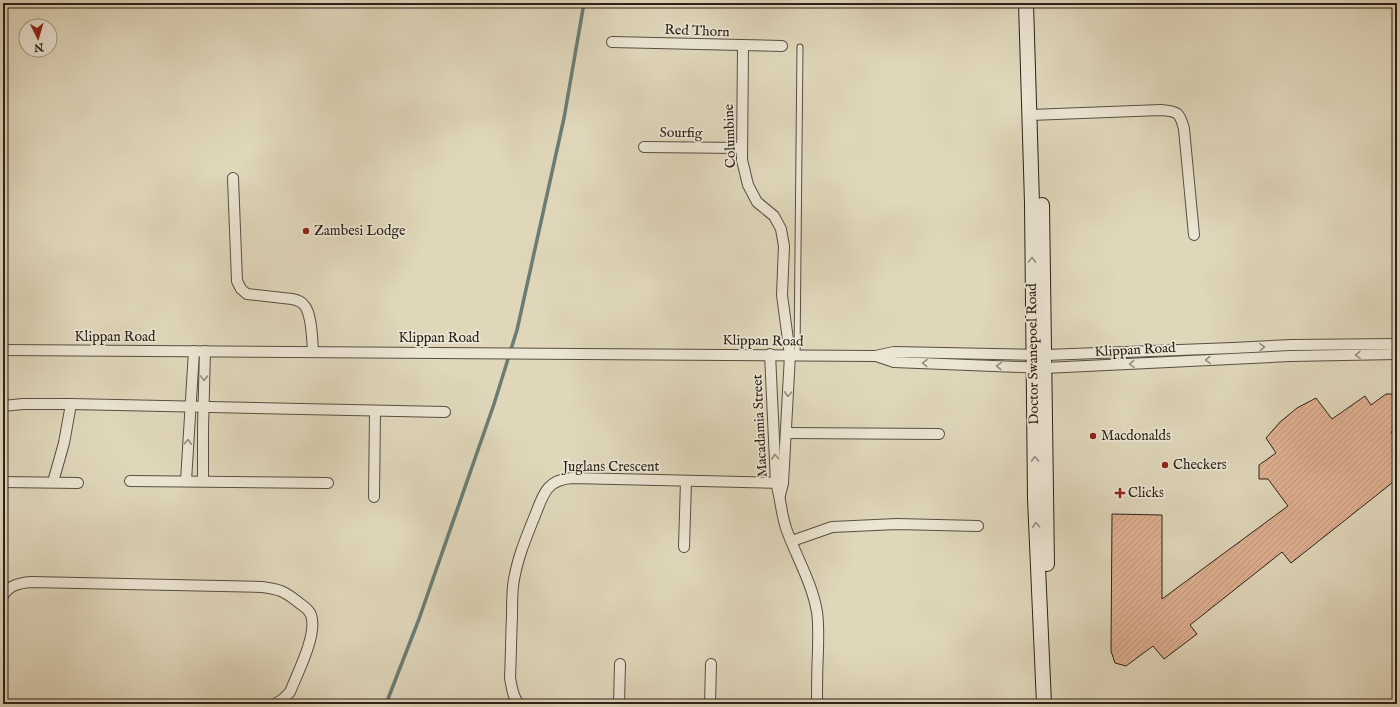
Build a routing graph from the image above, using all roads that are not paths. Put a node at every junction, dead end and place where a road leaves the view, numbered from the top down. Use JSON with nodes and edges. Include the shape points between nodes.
{"nodes":[{"id":1,"x":1026,"y":3,"type":"edge"},
{"id":2,"x":1034,"y":3,"type":"edge"},
{"id":3,"x":612,"y":42,"type":"dead end"},
{"id":4,"x":743,"y":46,"type":"junction"},
{"id":5,"x":782,"y":46,"type":"dead end"},
{"id":6,"x":800,"y":47,"type":"dead end"},
{"id":7,"x":1034,"y":115,"type":"junction"},
{"id":8,"x":644,"y":147,"type":"dead end"},
{"id":9,"x":742,"y":148,"type":"junction"},
{"id":10,"x":233,"y":178,"type":"dead end"},
{"id":11,"x":1194,"y":235,"type":"dead end"},
{"id":12,"x":1397,"y":344,"type":"edge"},
{"id":13,"x":1292,"y":345,"type":"junction"},
{"id":14,"x":1233,"y":348,"type":"junction"},
{"id":15,"x":3,"y":350,"type":"edge"},
{"id":16,"x":194,"y":351,"type":"junction"},
{"id":17,"x":205,"y":351,"type":"junction"},
{"id":18,"x":313,"y":352,"type":"junction"},
{"id":19,"x":770,"y":354,"type":"junction"},
{"id":20,"x":1397,"y":354,"type":"edge"},
{"id":21,"x":794,"y":355,"type":"junction"},
{"id":22,"x":1290,"y":356,"type":"junction"},
{"id":23,"x":1244,"y":358,"type":"junction"},
{"id":24,"x":1039,"y":361,"type":"junction"},
{"id":25,"x":71,"y":404,"type":"junction"},
{"id":26,"x":3,"y":406,"type":"edge"},
{"id":27,"x":191,"y":406,"type":"junction"},
{"id":28,"x":203,"y":406,"type":"junction"},
{"id":29,"x":375,"y":411,"type":"junction"},
{"id":30,"x":445,"y":412,"type":"dead end"},
{"id":31,"x":786,"y":433,"type":"junction"},
{"id":32,"x":939,"y":434,"type":"dead end"},
{"id":33,"x":130,"y":480,"type":"dead end"},
{"id":34,"x":186,"y":481,"type":"junction"},
{"id":35,"x":203,"y":481,"type":"junction"},
{"id":36,"x":686,"y":481,"type":"junction"},
{"id":37,"x":3,"y":482,"type":"edge"},
{"id":38,"x":53,"y":482,"type":"junction"},
{"id":39,"x":78,"y":483,"type":"dead end"},
{"id":40,"x":780,"y":483,"type":"junction"},
{"id":41,"x":328,"y":484,"type":"dead end"},
{"id":42,"x":374,"y":497,"type":"dead end"},
{"id":43,"x":978,"y":526,"type":"dead end"},
{"id":44,"x":792,"y":542,"type":"junction"},
{"id":45,"x":684,"y":547,"type":"dead end"},
{"id":46,"x":3,"y":596,"type":"edge"},
{"id":47,"x":620,"y":664,"type":"dead end"},
{"id":48,"x":711,"y":664,"type":"dead end"},
{"id":49,"x":275,"y":704,"type":"edge"},
{"id":50,"x":519,"y":704,"type":"edge"},
{"id":51,"x":619,"y":704,"type":"edge"},
{"id":52,"x":710,"y":704,"type":"edge"},
{"id":53,"x":817,"y":704,"type":"edge"},
{"id":54,"x":1044,"y":704,"type":"edge"},
{"id":55,"x":1048,"y":704,"type":"edge"}],
"edges":[{"from":1,"to":7,"type":"main road","name":"Doctor Swanepoel Road"},
{"from":2,"to":7,"type":"main road","name":"Doctor Swanepoel Road"},
{"from":3,"to":4,"type":"street","name":"Red Thorn"},
{"from":4,"to":5,"type":"street","name":"Red Thorn"},
{"from":4,"to":9,"type":"street","name":"Columbine"},
{"from":6,"to":21,"type":"lane"},
{"from":7,"to":11,"type":"street","via":[[1161,110],[1173,110],[1179,114],[1184,129]]},
{"from":7,"to":24,"type":"main road","name":"Doctor Swanepoel Road","via":[[1042,204]]},
{"from":8,"to":9,"type":"street","name":"Sourfig"},
{"from":9,"to":21,"type":"street","name":"Columbine","via":[[748,185],[757,202],[774,216],[781,228],[784,246],[782,295]]},
{"from":10,"to":18,"type":"street","via":[[237,281],[240,289],[247,294],[292,299],[304,304],[309,317]]},
{"from":12,"to":13,"type":"street","name":"Klippan Road"},
{"from":14,"to":13,"type":"street","name":"Klippan Road","one_way":true},
{"from":13,"to":22,"type":"lane"},
{"from":14,"to":23,"type":"lane"},
{"from":14,"to":24,"type":"street","name":"Klippan Road"},
{"from":15,"to":16,"type":"street","name":"Klippan Road"},
{"from":16,"to":17,"type":"street","name":"Klippan Road"},
{"from":16,"to":27,"type":"street"},
{"from":17,"to":18,"type":"street","name":"Klippan Road"},
{"from":17,"to":28,"type":"street","one_way":true},
{"from":18,"to":19,"type":"street","name":"Klippan Road"},
{"from":19,"to":21,"type":"street","name":"Klippan Road"},
{"from":40,"to":19,"type":"street","name":"Macadamia Street","one_way":true},
{"from":20,"to":22,"type":"street","name":"Klippan Road","one_way":true},
{"from":21,"to":24,"type":"street","name":"Klippan Road","via":[[875,356],[894,362]]},
{"from":21,"to":31,"type":"street","name":"Macadamia Street","one_way":true},
{"from":22,"to":23,"type":"street","name":"Klippan Road"},
{"from":23,"to":24,"type":"street","name":"Klippan Road","one_way":true},
{"from":54,"to":24,"type":"main road","name":"Doctor Swanepoel Road","one_way":true,"via":[[1035,498]]},
{"from":24,"to":55,"type":"main road","name":"Doctor Swanepoel Road"},
{"from":25,"to":26,"type":"street"},
{"from":25,"to":27,"type":"street"},
{"from":25,"to":38,"type":"street"},
{"from":27,"to":28,"type":"street"},
{"from":34,"to":27,"type":"street","one_way":true},
{"from":28,"to":29,"type":"street"},
{"from":28,"to":35,"type":"street"},
{"from":29,"to":30,"type":"street"},
{"from":29,"to":42,"type":"street"},
{"from":31,"to":32,"type":"street"},
{"from":31,"to":40,"type":"street","name":"Macadamia Street"},
{"from":33,"to":34,"type":"street"},
{"from":34,"to":35,"type":"street"},
{"from":35,"to":41,"type":"street"},
{"from":36,"to":40,"type":"street","name":"Juglans Crescent"},
{"from":36,"to":45,"type":"street"},
{"from":36,"to":50,"type":"street","name":"Juglans Crescent","via":[[564,478],[548,486],[523,545],[513,586],[510,678],[512,691]]},
{"from":37,"to":38,"type":"street"},
{"from":38,"to":39,"type":"street"},
{"from":40,"to":44,"type":"street","name":"Macadamia Street","via":[[782,515]]},
{"from":43,"to":44,"type":"street","via":[[897,524],[832,527]]},
{"from":44,"to":53,"type":"street","name":"Macadamia Street","via":[[813,594],[817,613]]},
{"from":46,"to":49,"type":"street","via":[[12,586],[31,582],[262,587],[286,592],[307,609],[313,624],[312,634],[290,692]]},
{"from":47,"to":51,"type":"street"},
{"from":48,"to":52,"type":"street"}]}
